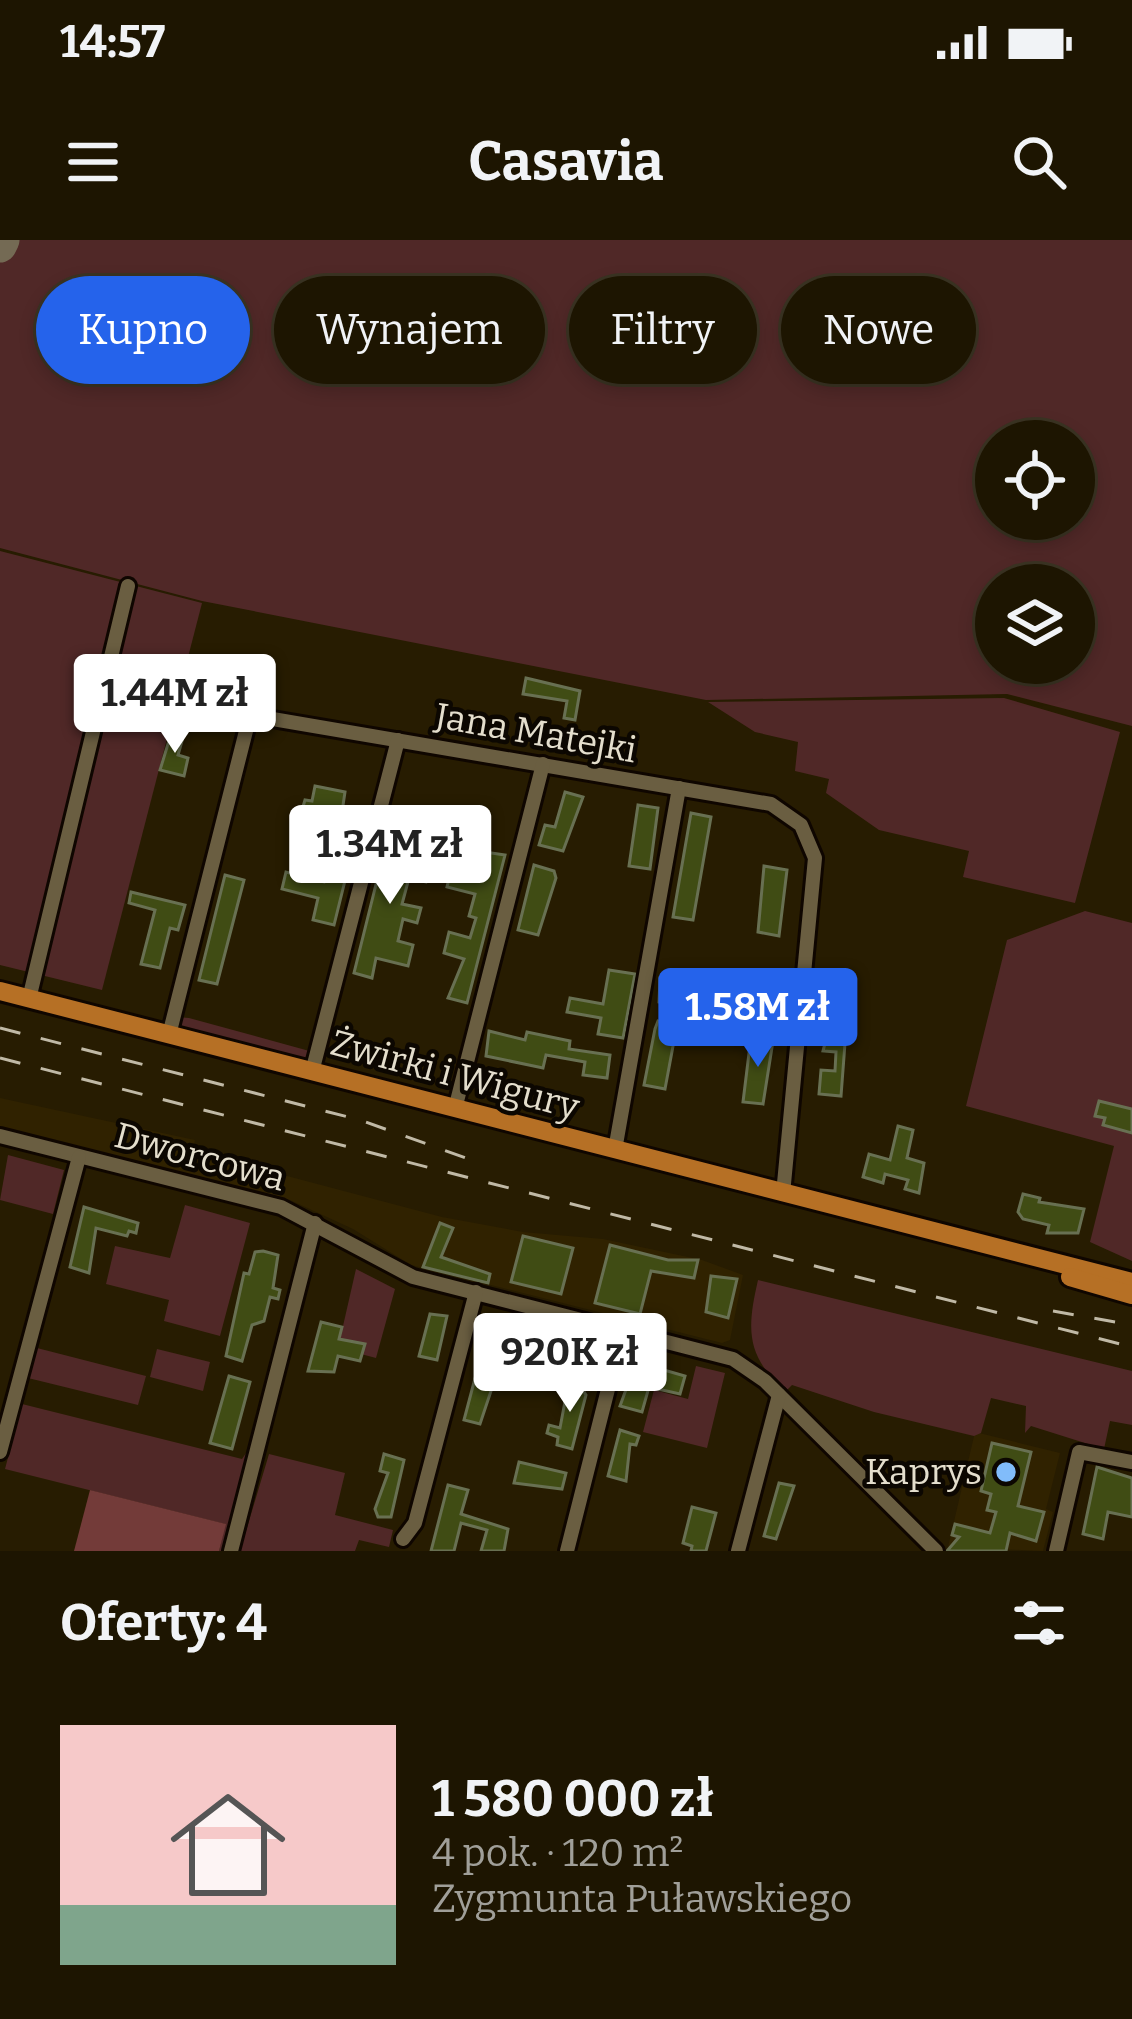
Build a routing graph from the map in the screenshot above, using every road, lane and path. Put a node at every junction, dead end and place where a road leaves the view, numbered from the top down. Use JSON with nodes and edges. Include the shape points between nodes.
{"nodes":[{"id":1,"x":128,"y":586,"type":"dead end"},
{"id":2,"x":398,"y":740,"type":"junction"},
{"id":3,"x":544,"y":764,"type":"junction"},
{"id":4,"x":679,"y":788,"type":"junction"},
{"id":5,"x":0,"y":991,"type":"edge"},
{"id":6,"x":29,"y":999,"type":"junction"},
{"id":7,"x":169,"y":1035,"type":"junction"},
{"id":8,"x":312,"y":1072,"type":"junction"},
{"id":9,"x":455,"y":1109,"type":"junction"},
{"id":10,"x":0,"y":1136,"type":"edge"},
{"id":11,"x":615,"y":1150,"type":"junction"},
{"id":12,"x":79,"y":1156,"type":"junction"},
{"id":13,"x":783,"y":1194,"type":"junction"},
{"id":14,"x":315,"y":1222,"type":"junction"},
{"id":15,"x":1033,"y":1259,"type":"junction"},
{"id":16,"x":1132,"y":1282,"type":"edge"},
{"id":17,"x":476,"y":1292,"type":"junction"},
{"id":18,"x":1132,"y":1295,"type":"edge"},
{"id":19,"x":623,"y":1330,"type":"junction"},
{"id":20,"x":779,"y":1395,"type":"junction"},
{"id":21,"x":0,"y":1452,"type":"edge"},
{"id":22,"x":1132,"y":1462,"type":"edge"},
{"id":23,"x":403,"y":1539,"type":"dead end"},
{"id":24,"x":929,"y":1549,"type":"edge"},
{"id":25,"x":231,"y":1551,"type":"edge"},
{"id":26,"x":567,"y":1551,"type":"edge"},
{"id":27,"x":738,"y":1551,"type":"edge"},
{"id":28,"x":1056,"y":1551,"type":"edge"}],
"edges":[{"from":1,"to":6,"type":"street"},
{"from":2,"to":3,"type":"street","name":"Jana Matejki"},
{"from":2,"to":7,"type":"street","name":"Jana Matejki","via":[[255,716]]},
{"from":2,"to":8,"type":"street"},
{"from":3,"to":4,"type":"street","name":"Jana Matejki"},
{"from":3,"to":9,"type":"street"},
{"from":4,"to":11,"type":"street"},
{"from":4,"to":13,"type":"street","name":"Jana Matejki","via":[[771,804],[812,844]]},
{"from":5,"to":6,"type":"main road","name":"Żwirki i Wigury"},
{"from":6,"to":7,"type":"main road","name":"Żwirki i Wigury"},
{"from":7,"to":8,"type":"main road","name":"Żwirki i Wigury"},
{"from":8,"to":9,"type":"main road","name":"Żwirki i Wigury"},
{"from":9,"to":11,"type":"main road","name":"Żwirki i Wigury"},
{"from":10,"to":12,"type":"street","name":"Dworcowa"},
{"from":11,"to":13,"type":"main road","name":"Żwirki i Wigury"},
{"from":12,"to":14,"type":"street","name":"Dworcowa"},
{"from":12,"to":21,"type":"street"},
{"from":13,"to":15,"type":"main road","name":"Żwirki i Wigury"},
{"from":14,"to":17,"type":"street","name":"Dworcowa","via":[[395,1270]]},
{"from":14,"to":25,"type":"street"},
{"from":15,"to":16,"type":"main road"},
{"from":15,"to":18,"type":"main road"},
{"from":17,"to":19,"type":"street","name":"Dworcowa"},
{"from":17,"to":23,"type":"street","via":[[415,1523]]},
{"from":19,"to":20,"type":"street","name":"Dworcowa","via":[[733,1359]]},
{"from":19,"to":26,"type":"street"},
{"from":20,"to":24,"type":"street","name":"Dworcowa"},
{"from":20,"to":27,"type":"street"},
{"from":22,"to":28,"type":"street","via":[[1079,1452]]}]}
